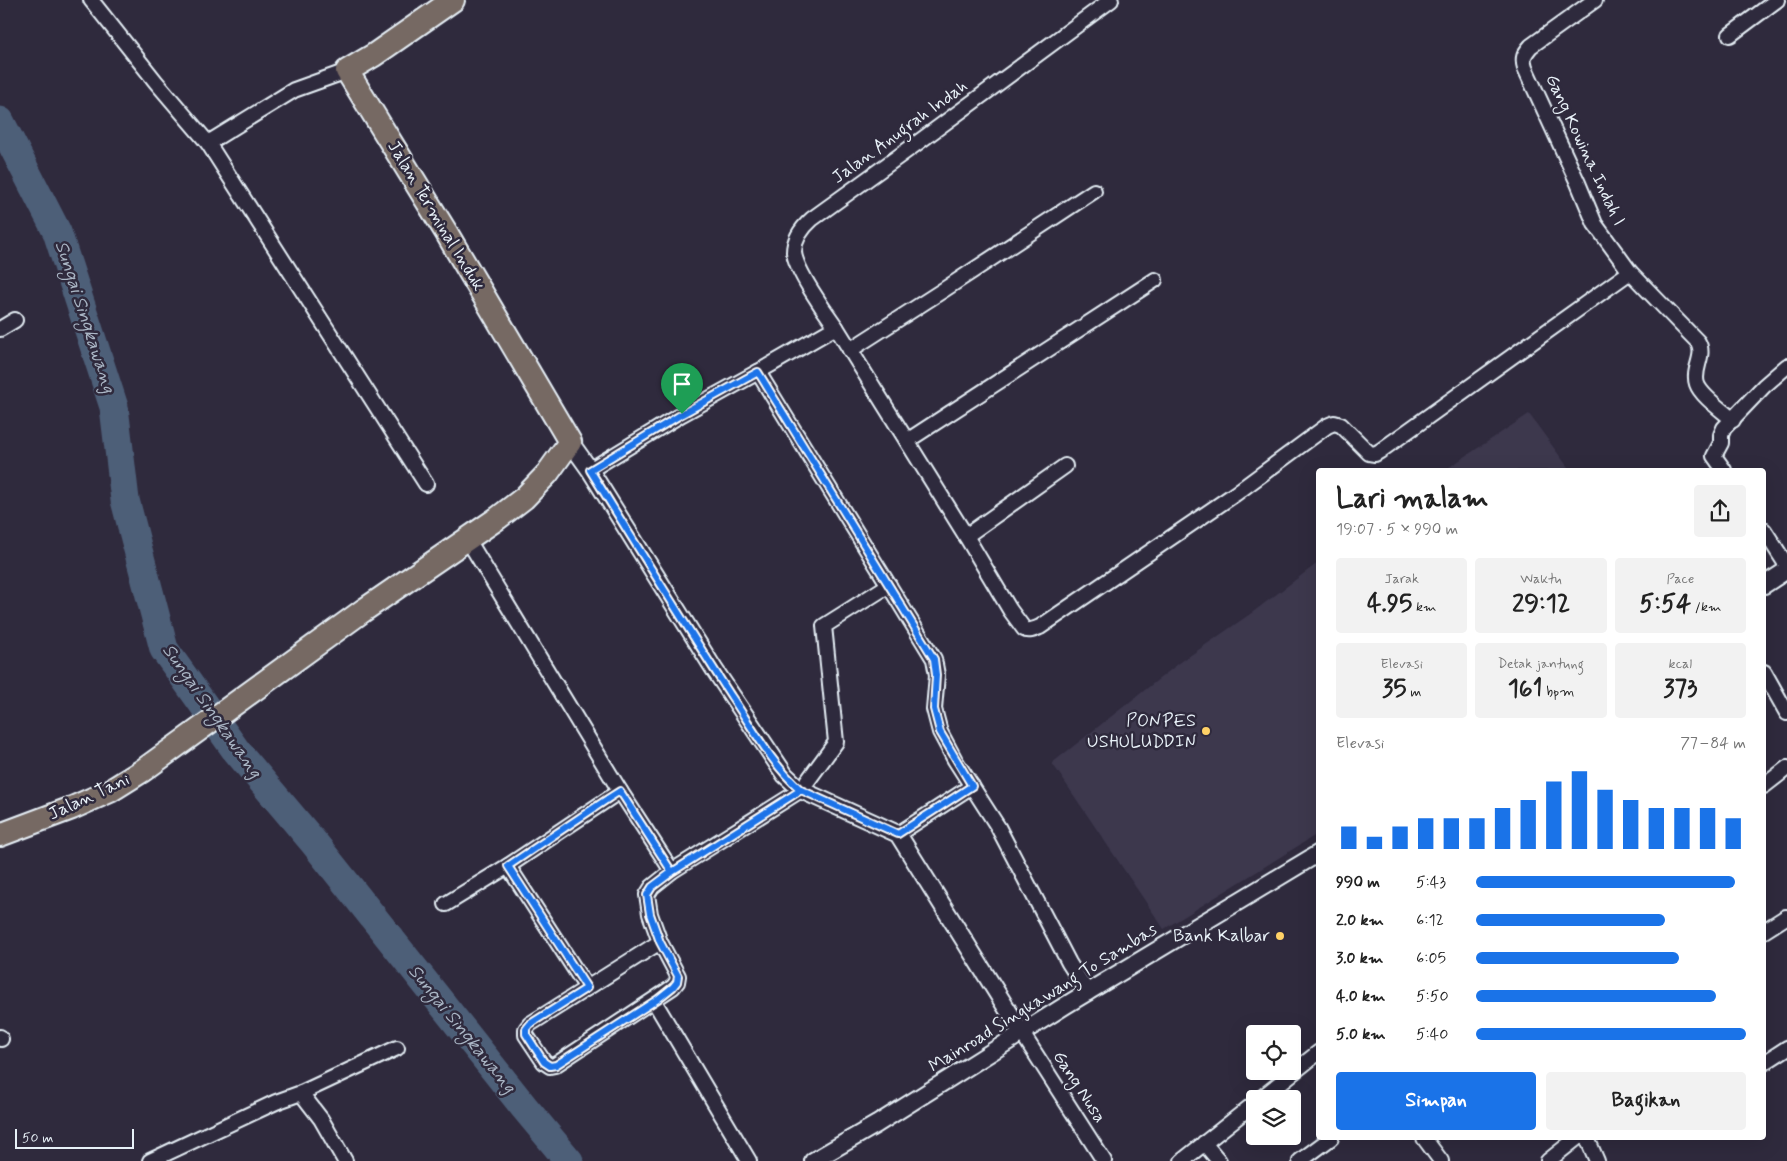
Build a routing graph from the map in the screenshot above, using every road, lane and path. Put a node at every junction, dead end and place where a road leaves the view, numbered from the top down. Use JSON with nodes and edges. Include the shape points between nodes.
{"nodes":[{"id":1,"x":91,"y":0,"type":"edge"},
{"id":2,"x":453,"y":0,"type":"edge"},
{"id":3,"x":1111,"y":0,"type":"edge"},
{"id":4,"x":1595,"y":0,"type":"edge"},
{"id":5,"x":1777,"y":0,"type":"edge"},
{"id":6,"x":1730,"y":35,"type":"dead end"},
{"id":7,"x":347,"y":71,"type":"junction"},
{"id":8,"x":208,"y":143,"type":"junction"},
{"id":9,"x":1094,"y":191,"type":"dead end"},
{"id":10,"x":1630,"y":272,"type":"junction"},
{"id":11,"x":1155,"y":280,"type":"dead end"},
{"id":12,"x":16,"y":320,"type":"dead end"},
{"id":13,"x":836,"y":328,"type":"junction"},
{"id":14,"x":0,"y":329,"type":"edge"},
{"id":15,"x":850,"y":350,"type":"junction"},
{"id":16,"x":1787,"y":366,"type":"edge"},
{"id":17,"x":758,"y":372,"type":"junction"},
{"id":18,"x":1732,"y":420,"type":"junction"},
{"id":19,"x":907,"y":441,"type":"junction"},
{"id":20,"x":570,"y":442,"type":"junction"},
{"id":21,"x":1065,"y":466,"type":"dead end"},
{"id":22,"x":1723,"y":468,"type":"edge"},
{"id":23,"x":590,"y":470,"type":"junction"},
{"id":24,"x":426,"y":484,"type":"dead end"},
{"id":25,"x":1766,"y":533,"type":"edge"},
{"id":26,"x":966,"y":536,"type":"junction"},
{"id":27,"x":468,"y":540,"type":"junction"},
{"id":28,"x":1787,"y":568,"type":"edge"},
{"id":29,"x":1766,"y":584,"type":"edge"},
{"id":30,"x":889,"y":585,"type":"junction"},
{"id":31,"x":1766,"y":676,"type":"edge"},
{"id":32,"x":1787,"y":713,"type":"edge"},
{"id":33,"x":1787,"y":768,"type":"edge"},
{"id":34,"x":1766,"y":784,"type":"edge"},
{"id":35,"x":972,"y":786,"type":"junction"},
{"id":36,"x":801,"y":790,"type":"junction"},
{"id":37,"x":620,"y":791,"type":"junction"},
{"id":38,"x":898,"y":834,"type":"junction"},
{"id":39,"x":0,"y":835,"type":"edge"},
{"id":40,"x":1316,"y":855,"type":"edge"},
{"id":41,"x":508,"y":866,"type":"junction"},
{"id":42,"x":672,"y":872,"type":"junction"},
{"id":43,"x":446,"y":904,"type":"dead end"},
{"id":44,"x":1786,"y":917,"type":"dead end"},
{"id":45,"x":1766,"y":930,"type":"edge"},
{"id":46,"x":660,"y":942,"type":"junction"},
{"id":47,"x":587,"y":988,"type":"junction"},
{"id":48,"x":1088,"y":993,"type":"junction"},
{"id":49,"x":654,"y":1001,"type":"junction"},
{"id":50,"x":1022,"y":1033,"type":"junction"},
{"id":51,"x":397,"y":1048,"type":"dead end"},
{"id":52,"x":1787,"y":1048,"type":"edge"},
{"id":53,"x":1316,"y":1054,"type":"edge"},
{"id":54,"x":1766,"y":1062,"type":"edge"},
{"id":55,"x":1271,"y":1090,"type":"edge"},
{"id":56,"x":301,"y":1093,"type":"junction"},
{"id":57,"x":1246,"y":1110,"type":"edge"},
{"id":58,"x":1329,"y":1140,"type":"edge"},
{"id":59,"x":1425,"y":1140,"type":"edge"},
{"id":60,"x":1574,"y":1140,"type":"edge"},
{"id":61,"x":1588,"y":1140,"type":"edge"},
{"id":62,"x":1204,"y":1143,"type":"junction"},
{"id":63,"x":1304,"y":1160,"type":"edge"},
{"id":64,"x":150,"y":1161,"type":"edge"},
{"id":65,"x":345,"y":1161,"type":"edge"},
{"id":66,"x":749,"y":1161,"type":"edge"},
{"id":67,"x":813,"y":1161,"type":"edge"},
{"id":68,"x":1104,"y":1161,"type":"edge"},
{"id":69,"x":1182,"y":1161,"type":"edge"},
{"id":70,"x":1219,"y":1161,"type":"edge"},
{"id":71,"x":1441,"y":1161,"type":"edge"},
{"id":72,"x":1548,"y":1161,"type":"edge"},
{"id":73,"x":1597,"y":1161,"type":"edge"}],
"edges":[{"from":1,"to":8,"type":"street"},
{"from":2,"to":7,"type":"highway"},
{"from":3,"to":13,"type":"street","name":"Jalan Anugrah Indah","via":[[803,227],[795,244],[796,260],[811,291]]},
{"from":4,"to":10,"type":"street","name":"Gang Kowina Indah I","via":[[1531,46],[1523,60],[1595,224]]},
{"from":5,"to":6,"type":"street"},
{"from":7,"to":8,"type":"street","via":[[294,90]]},
{"from":7,"to":20,"type":"highway","name":"Jalan Terminal Induk"},
{"from":8,"to":24,"type":"street"},
{"from":9,"to":15,"type":"street"},
{"from":10,"to":18,"type":"street","name":"Gang Kowina Indah I","via":[[1698,342],[1702,353],[1697,383],[1701,391]]},
{"from":10,"to":26,"type":"street","name":"Jalan Anugrah Indah","via":[[1375,454],[1369,454],[1341,425],[1327,426],[1235,494],[1040,628],[1027,631],[1020,625]]},
{"from":11,"to":19,"type":"street"},
{"from":12,"to":14,"type":"street"},
{"from":13,"to":15,"type":"street","name":"Jalan Anugrah Indah"},
{"from":13,"to":17,"type":"street"},
{"from":15,"to":19,"type":"street","name":"Jalan Anugrah Indah"},
{"from":16,"to":18,"type":"street"},
{"from":17,"to":23,"type":"street"},
{"from":17,"to":30,"type":"street"},
{"from":18,"to":22,"type":"street","via":[[1724,428],[1714,456]]},
{"from":19,"to":26,"type":"street","name":"Jalan Anugrah Indah"},
{"from":20,"to":23,"type":"street","name":"Jalan Terminal Induk"},
{"from":20,"to":27,"type":"highway","name":"Jalan Tani","via":[[547,474],[524,498]]},
{"from":21,"to":26,"type":"street"},
{"from":23,"to":36,"type":"street","name":"Jalan Terminal Induk","via":[[764,745],[785,775]]},
{"from":25,"to":28,"type":"street"},
{"from":27,"to":37,"type":"street"},
{"from":27,"to":39,"type":"highway","name":"Jalan Tani","via":[[364,610],[142,771],[110,791]]},
{"from":28,"to":29,"type":"street"},
{"from":30,"to":35,"type":"street","via":[[934,659],[934,709],[940,732]]},
{"from":30,"to":36,"type":"street","via":[[824,626],[836,742]]},
{"from":31,"to":32,"type":"street"},
{"from":33,"to":34,"type":"street"},
{"from":35,"to":38,"type":"street"},
{"from":35,"to":48,"type":"street","via":[[998,827]]},
{"from":36,"to":38,"type":"street"},
{"from":36,"to":42,"type":"street"},
{"from":37,"to":41,"type":"street"},
{"from":37,"to":42,"type":"street"},
{"from":38,"to":50,"type":"street"},
{"from":40,"to":48,"type":"street","name":"Mainroad Singkawang To Sambas"},
{"from":41,"to":43,"type":"street"},
{"from":41,"to":47,"type":"street"},
{"from":42,"to":46,"type":"street","via":[[652,887],[647,895]]},
{"from":44,"to":45,"type":"street"},
{"from":46,"to":47,"type":"street"},
{"from":46,"to":49,"type":"street","via":[[678,976],[673,987]]},
{"from":47,"to":49,"type":"street","via":[[526,1029],[544,1062],[550,1066]]},
{"from":48,"to":50,"type":"street","name":"Mainroad Singkawang To Sambas"},
{"from":49,"to":66,"type":"street"},
{"from":50,"to":67,"type":"street","name":"Mainroad Singkawang To Sambas"},
{"from":50,"to":68,"type":"street","name":"Gang Nusa"},
{"from":51,"to":56,"type":"street"},
{"from":52,"to":54,"type":"street"},
{"from":53,"to":55,"type":"street"},
{"from":56,"to":64,"type":"street"},
{"from":56,"to":65,"type":"street"},
{"from":57,"to":62,"type":"street"},
{"from":58,"to":63,"type":"street"},
{"from":59,"to":71,"type":"street"},
{"from":60,"to":72,"type":"street"},
{"from":61,"to":73,"type":"street"},
{"from":62,"to":69,"type":"street"},
{"from":62,"to":70,"type":"street"}]}
